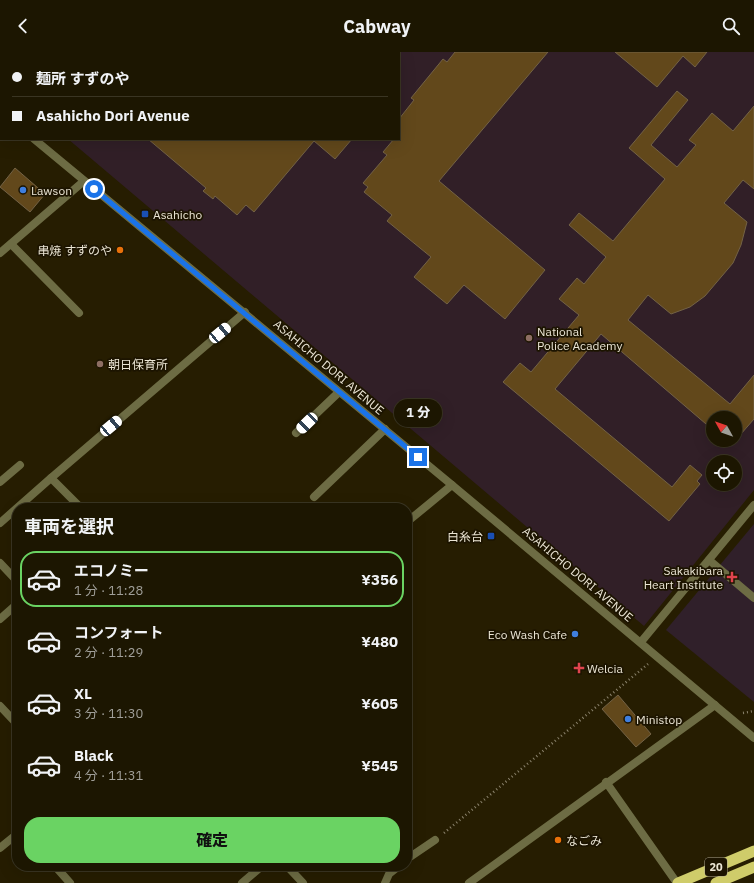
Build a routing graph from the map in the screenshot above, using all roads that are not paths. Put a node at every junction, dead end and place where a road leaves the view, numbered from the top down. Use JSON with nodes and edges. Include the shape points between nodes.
{"nodes":[{"id":1,"x":35,"y":140,"type":"edge"},
{"id":2,"x":84,"y":181,"type":"junction"},
{"id":3,"x":11,"y":244,"type":"junction"},
{"id":4,"x":0,"y":253,"type":"edge"},
{"id":5,"x":244,"y":312,"type":"junction"},
{"id":6,"x":79,"y":313,"type":"dead end"},
{"id":7,"x":339,"y":392,"type":"junction"},
{"id":8,"x":385,"y":429,"type":"junction"},
{"id":9,"x":296,"y":433,"type":"dead end"},
{"id":10,"x":20,"y":465,"type":"dead end"},
{"id":11,"x":51,"y":478,"type":"junction"},
{"id":12,"x":0,"y":482,"type":"edge"},
{"id":13,"x":452,"y":484,"type":"junction"},
{"id":14,"x":314,"y":497,"type":"dead end"},
{"id":15,"x":23,"y":503,"type":"edge"},
{"id":16,"x":76,"y":503,"type":"edge"},
{"id":17,"x":754,"y":505,"type":"edge"},
{"id":18,"x":12,"y":512,"type":"edge"},
{"id":19,"x":412,"y":518,"type":"edge"},
{"id":20,"x":0,"y":523,"type":"edge"},
{"id":21,"x":708,"y":560,"type":"junction"},
{"id":22,"x":0,"y":563,"type":"edge"},
{"id":23,"x":12,"y":576,"type":"edge"},
{"id":24,"x":754,"y":598,"type":"edge"},
{"id":25,"x":12,"y":608,"type":"edge"},
{"id":26,"x":0,"y":619,"type":"edge"},
{"id":27,"x":641,"y":642,"type":"junction"},
{"id":28,"x":715,"y":704,"type":"junction"},
{"id":29,"x":0,"y":706,"type":"edge"},
{"id":30,"x":12,"y":719,"type":"edge"},
{"id":31,"x":754,"y":738,"type":"edge"},
{"id":32,"x":606,"y":782,"type":"junction"},
{"id":33,"x":12,"y":838,"type":"edge"},
{"id":34,"x":435,"y":840,"type":"road end"},
{"id":35,"x":0,"y":848,"type":"edge"},
{"id":36,"x":754,"y":850,"type":"edge"},
{"id":37,"x":412,"y":856,"type":"edge"},
{"id":38,"x":754,"y":867,"type":"edge"},
{"id":39,"x":59,"y":871,"type":"edge"},
{"id":40,"x":256,"y":871,"type":"edge"},
{"id":41,"x":292,"y":871,"type":"edge"},
{"id":42,"x":393,"y":871,"type":"edge"},
{"id":43,"x":70,"y":883,"type":"edge"},
{"id":44,"x":242,"y":883,"type":"edge"},
{"id":45,"x":303,"y":883,"type":"edge"},
{"id":46,"x":385,"y":883,"type":"edge"},
{"id":47,"x":469,"y":883,"type":"edge"},
{"id":48,"x":678,"y":883,"type":"edge"},
{"id":49,"x":716,"y":883,"type":"edge"}],
"edges":[{"from":1,"to":2,"type":"street","name":"ASAHICHO DORI AVENUE"},
{"from":2,"to":3,"type":"street"},
{"from":2,"to":5,"type":"street","name":"ASAHICHO DORI AVENUE"},
{"from":3,"to":4,"type":"street"},
{"from":3,"to":6,"type":"street"},
{"from":5,"to":7,"type":"street","name":"ASAHICHO DORI AVENUE"},
{"from":5,"to":11,"type":"street"},
{"from":7,"to":8,"type":"street","name":"ASAHICHO DORI AVENUE"},
{"from":7,"to":9,"type":"street"},
{"from":8,"to":13,"type":"street","name":"ASAHICHO DORI AVENUE"},
{"from":8,"to":14,"type":"street"},
{"from":10,"to":12,"type":"street"},
{"from":11,"to":15,"type":"street"},
{"from":11,"to":16,"type":"street"},
{"from":13,"to":19,"type":"street"},
{"from":13,"to":27,"type":"street","name":"ASAHICHO DORI AVENUE"},
{"from":17,"to":21,"type":"street"},
{"from":18,"to":20,"type":"street"},
{"from":21,"to":24,"type":"street"},
{"from":21,"to":27,"type":"street"},
{"from":22,"to":23,"type":"street"},
{"from":25,"to":26,"type":"street"},
{"from":27,"to":28,"type":"street","name":"ASAHICHO DORI AVENUE"},
{"from":28,"to":31,"type":"street","name":"ASAHICHO DORI AVENUE"},
{"from":28,"to":32,"type":"street"},
{"from":29,"to":30,"type":"street"},
{"from":32,"to":47,"type":"street"},
{"from":32,"to":48,"type":"street"},
{"from":33,"to":35,"type":"street"},
{"from":34,"to":37,"type":"street"},
{"from":36,"to":48,"type":"highway","number":"20"},
{"from":38,"to":49,"type":"highway","number":"20"},
{"from":39,"to":43,"type":"street"},
{"from":40,"to":44,"type":"street"},
{"from":41,"to":45,"type":"street"},
{"from":42,"to":46,"type":"street"}]}
